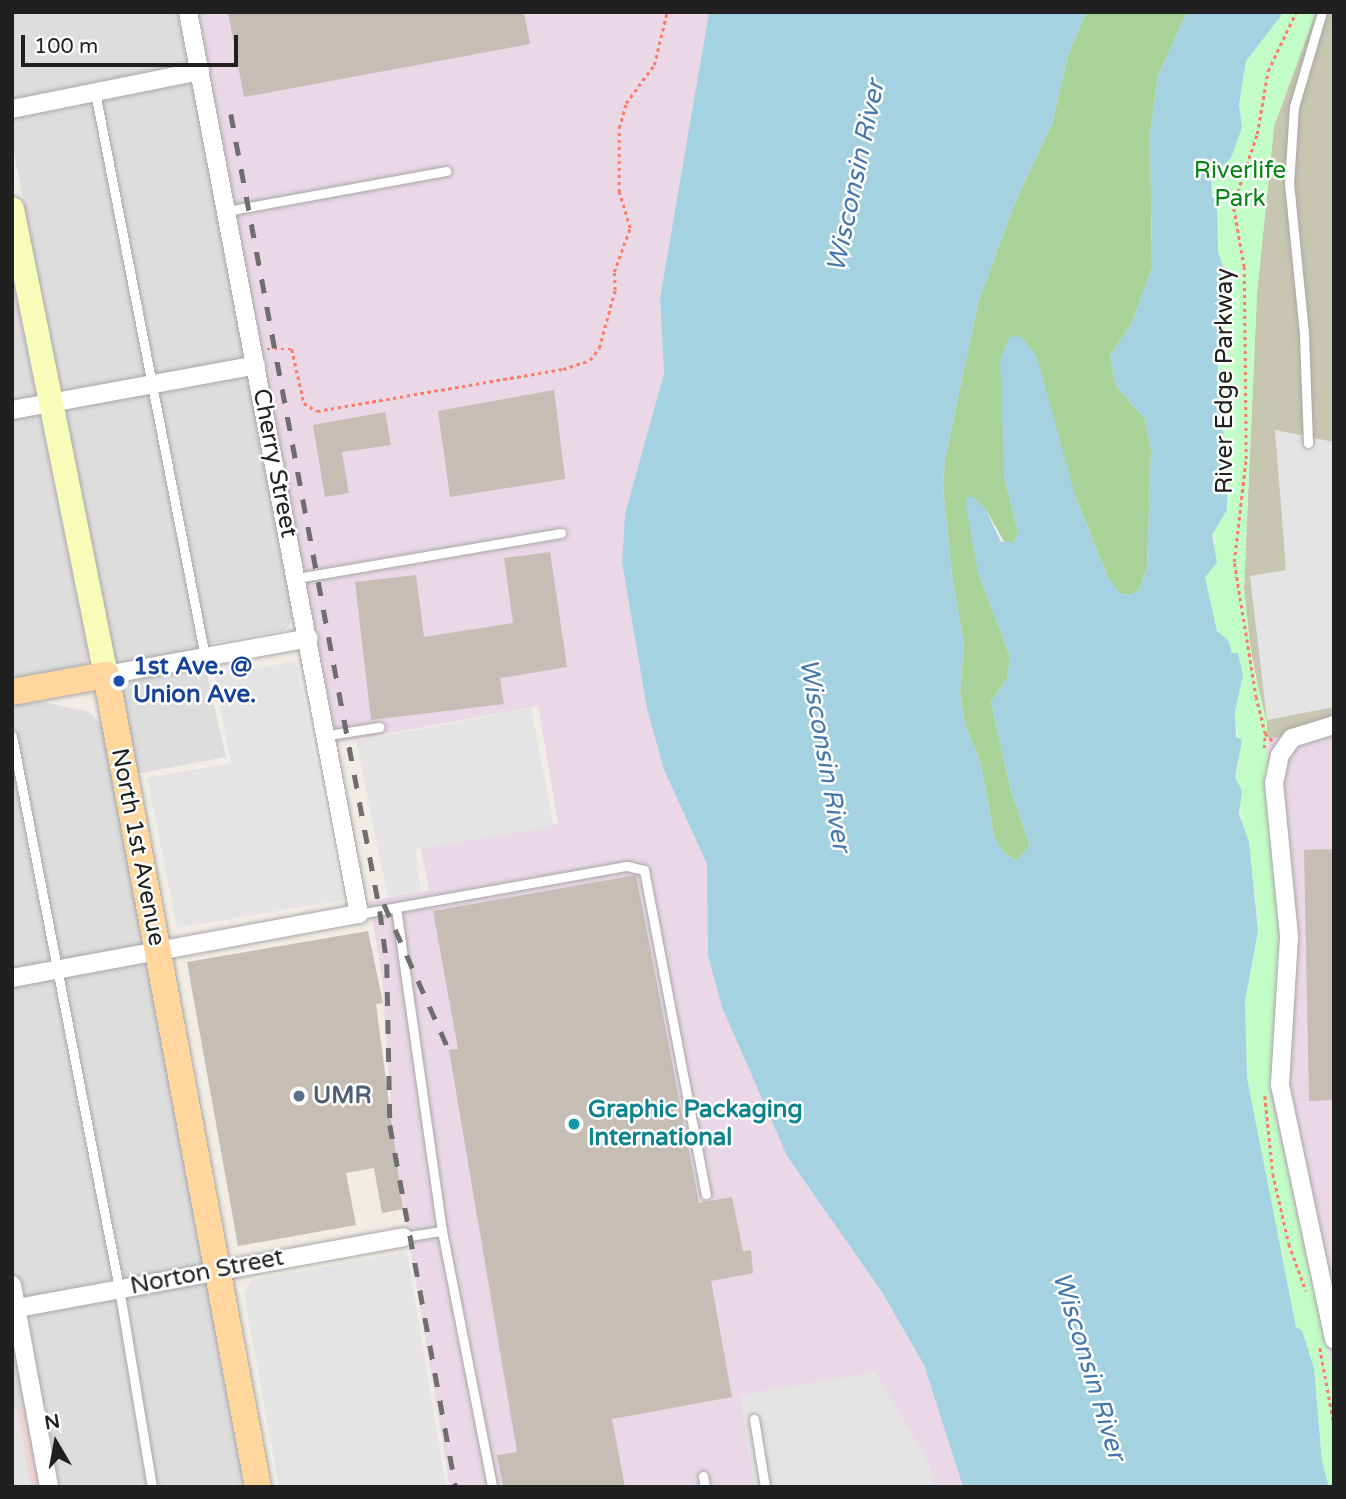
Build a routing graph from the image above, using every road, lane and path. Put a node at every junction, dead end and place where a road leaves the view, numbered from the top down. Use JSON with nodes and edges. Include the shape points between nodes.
{"nodes":[{"id":1,"x":188,"y":12,"type":"edge"},
{"id":2,"x":667,"y":12,"type":"edge"},
{"id":3,"x":1296,"y":12,"type":"edge"},
{"id":4,"x":1322,"y":12,"type":"edge"},
{"id":5,"x":200,"y":71,"type":"junction"},
{"id":6,"x":95,"y":92,"type":"junction"},
{"id":7,"x":12,"y":109,"type":"edge"},
{"id":8,"x":446,"y":171,"type":"dead end"},
{"id":9,"x":12,"y":209,"type":"edge"},
{"id":10,"x":226,"y":211,"type":"junction"},
{"id":11,"x":255,"y":359,"type":"junction"},
{"id":12,"x":150,"y":385,"type":"junction"},
{"id":13,"x":51,"y":402,"type":"junction"},
{"id":14,"x":12,"y":410,"type":"edge"},
{"id":15,"x":1308,"y":443,"type":"dead end"},
{"id":16,"x":561,"y":533,"type":"dead end"},
{"id":17,"x":297,"y":578,"type":"junction"},
{"id":18,"x":309,"y":638,"type":"junction"},
{"id":19,"x":205,"y":657,"type":"junction"},
{"id":20,"x":106,"y":675,"type":"junction"},
{"id":21,"x":12,"y":692,"type":"edge"},
{"id":22,"x":1334,"y":726,"type":"edge"},
{"id":23,"x":379,"y":727,"type":"dead end"},
{"id":24,"x":328,"y":735,"type":"junction"},
{"id":25,"x":12,"y":736,"type":"edge"},
{"id":26,"x":1283,"y":750,"type":"junction"},
{"id":27,"x":396,"y":908,"type":"junction"},
{"id":28,"x":359,"y":914,"type":"junction"},
{"id":29,"x":158,"y":951,"type":"junction"},
{"id":30,"x":59,"y":970,"type":"junction"},
{"id":31,"x":12,"y":978,"type":"edge"},
{"id":32,"x":706,"y":1194,"type":"dead end"},
{"id":33,"x":442,"y":1231,"type":"junction"},
{"id":34,"x":403,"y":1237,"type":"joint"},
{"id":35,"x":217,"y":1270,"type":"junction"},
{"id":36,"x":12,"y":1285,"type":"edge"},
{"id":37,"x":119,"y":1288,"type":"junction"},
{"id":38,"x":14,"y":1309,"type":"edge"},
{"id":39,"x":1334,"y":1339,"type":"edge"},
{"id":40,"x":754,"y":1419,"type":"dead end"},
{"id":41,"x":703,"y":1476,"type":"dead end"},
{"id":42,"x":50,"y":1487,"type":"edge"},
{"id":43,"x":152,"y":1487,"type":"edge"},
{"id":44,"x":258,"y":1487,"type":"edge"},
{"id":45,"x":492,"y":1487,"type":"edge"},
{"id":46,"x":705,"y":1487,"type":"edge"},
{"id":47,"x":765,"y":1487,"type":"edge"}],
"edges":[{"from":1,"to":5,"type":"street","name":"Cherry Street"},
{"from":2,"to":11,"type":"path","via":[[654,65],[626,103],[619,128],[618,192],[630,228],[614,272],[615,290],[598,348],[587,362],[317,411],[304,403],[292,349]]},
{"from":3,"to":26,"type":"path","name":"River Edge Parkway","via":[[1268,71],[1257,134],[1233,205],[1244,287],[1246,482],[1234,562],[1265,734]]},
{"from":4,"to":15,"type":"lane","via":[[1294,107],[1289,184],[1304,333]]},
{"from":5,"to":6,"type":"street"},
{"from":5,"to":10,"type":"street","name":"Cherry Street"},
{"from":6,"to":7,"type":"street"},
{"from":6,"to":12,"type":"lane"},
{"from":8,"to":10,"type":"lane"},
{"from":9,"to":13,"type":"street","name":"North 1st Avenue"},
{"from":10,"to":11,"type":"street","name":"Cherry Street"},
{"from":11,"to":12,"type":"street"},
{"from":11,"to":17,"type":"street","name":"Cherry Street"},
{"from":12,"to":13,"type":"street"},
{"from":12,"to":19,"type":"lane"},
{"from":13,"to":14,"type":"street"},
{"from":13,"to":20,"type":"street","name":"North 1st Avenue"},
{"from":16,"to":17,"type":"lane"},
{"from":17,"to":18,"type":"street","name":"Cherry Street"},
{"from":18,"to":19,"type":"street"},
{"from":18,"to":24,"type":"street","name":"Cherry Street"},
{"from":19,"to":20,"type":"street"},
{"from":20,"to":21,"type":"main road"},
{"from":20,"to":29,"type":"main road","name":"North 1st Avenue"},
{"from":22,"to":26,"type":"street","via":[[1301,733]]},
{"from":23,"to":24,"type":"lane"},
{"from":24,"to":28,"type":"street","name":"Cherry Street"},
{"from":25,"to":30,"type":"lane"},
{"from":26,"to":39,"type":"street","via":[[1274,783],[1289,937],[1280,1085]]},
{"from":27,"to":28,"type":"lane"},
{"from":27,"to":32,"type":"lane","via":[[627,866],[644,870]]},
{"from":27,"to":33,"type":"lane"},
{"from":28,"to":29,"type":"street"},
{"from":29,"to":30,"type":"street"},
{"from":29,"to":35,"type":"main road","name":"North 1st Avenue"},
{"from":30,"to":31,"type":"street"},
{"from":30,"to":37,"type":"lane"},
{"from":33,"to":34,"type":"lane"},
{"from":33,"to":45,"type":"lane"},
{"from":34,"to":35,"type":"street","name":"Norton Street"},
{"from":35,"to":37,"type":"street","name":"Norton Street"},
{"from":35,"to":44,"type":"main road","name":"North 1st Avenue"},
{"from":36,"to":38,"type":"street"},
{"from":37,"to":38,"type":"street","name":"Norton Street"},
{"from":37,"to":43,"type":"lane"},
{"from":38,"to":42,"type":"street"},
{"from":40,"to":47,"type":"lane"},
{"from":41,"to":46,"type":"lane"}]}
